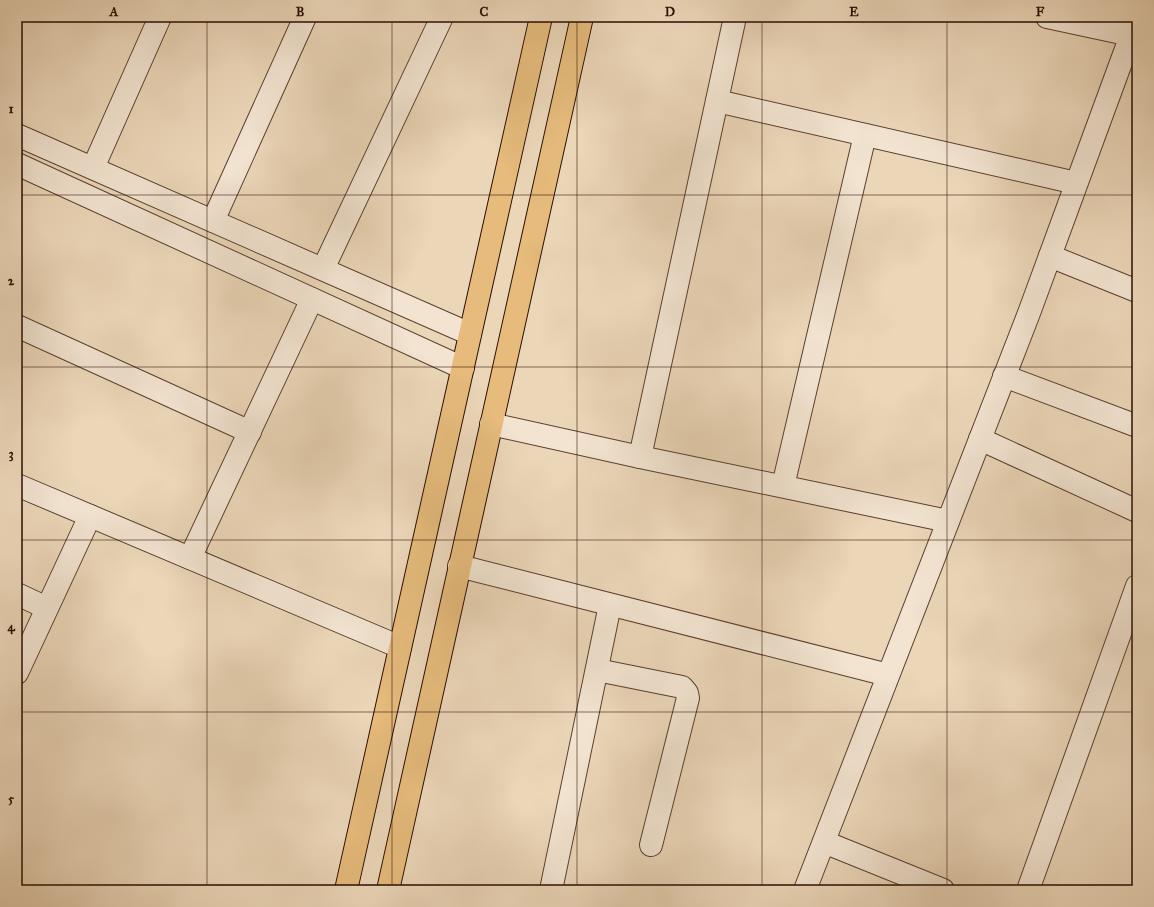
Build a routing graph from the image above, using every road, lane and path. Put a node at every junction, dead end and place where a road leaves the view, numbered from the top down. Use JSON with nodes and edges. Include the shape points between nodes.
{"nodes":[{"id":1,"x":160,"y":17,"type":"edge"},
{"id":2,"x":305,"y":17,"type":"edge"},
{"id":3,"x":442,"y":17,"type":"edge"},
{"id":4,"x":541,"y":17,"type":"edge"},
{"id":5,"x":582,"y":17,"type":"edge"},
{"id":6,"x":735,"y":17,"type":"edge"},
{"id":7,"x":1047,"y":17,"type":"edge"},
{"id":8,"x":1134,"y":27,"type":"edge"},
{"id":9,"x":717,"y":101,"type":"junction"},
{"id":10,"x":865,"y":134,"type":"junction"},
{"id":11,"x":17,"y":135,"type":"edge"},
{"id":12,"x":17,"y":164,"type":"edge"},
{"id":13,"x":92,"y":168,"type":"junction"},
{"id":14,"x":1076,"y":183,"type":"junction"},
{"id":15,"x":213,"y":221,"type":"junction"},
{"id":16,"x":1050,"y":256,"type":"junction"},
{"id":17,"x":323,"y":269,"type":"junction"},
{"id":18,"x":1137,"y":291,"type":"edge"},
{"id":19,"x":312,"y":299,"type":"junction"},
{"id":20,"x":17,"y":326,"type":"edge"},
{"id":21,"x":470,"y":334,"type":"junction"},
{"id":22,"x":463,"y":368,"type":"junction"},
{"id":23,"x":1004,"y":376,"type":"junction"},
{"id":24,"x":490,"y":424,"type":"junction"},
{"id":25,"x":1137,"y":426,"type":"edge"},
{"id":26,"x":250,"y":432,"type":"junction"},
{"id":27,"x":980,"y":439,"type":"junction"},
{"id":28,"x":640,"y":457,"type":"junction"},
{"id":29,"x":17,"y":485,"type":"edge"},
{"id":30,"x":783,"y":486,"type":"junction"},
{"id":31,"x":1137,"y":511,"type":"edge"},
{"id":32,"x":90,"y":516,"type":"junction"},
{"id":33,"x":948,"y":521,"type":"junction"},
{"id":34,"x":190,"y":558,"type":"junction"},
{"id":35,"x":459,"y":566,"type":"junction"},
{"id":36,"x":1137,"y":586,"type":"edge"},
{"id":37,"x":17,"y":594,"type":"edge"},
{"id":38,"x":610,"y":604,"type":"junction"},
{"id":39,"x":47,"y":608,"type":"junction"},
{"id":40,"x":400,"y":647,"type":"junction"},
{"id":41,"x":597,"y":670,"type":"junction"},
{"id":42,"x":17,"y":673,"type":"edge"},
{"id":43,"x":888,"y":675,"type":"junction"},
{"id":44,"x":824,"y":842,"type":"junction"},
{"id":45,"x":651,"y":845,"type":"dead end"},
{"id":46,"x":346,"y":890,"type":"edge"},
{"id":47,"x":388,"y":890,"type":"edge"},
{"id":48,"x":551,"y":890,"type":"edge"},
{"id":49,"x":805,"y":890,"type":"edge"},
{"id":50,"x":943,"y":890,"type":"edge"},
{"id":51,"x":1028,"y":890,"type":"edge"}],
"edges":[{"from":1,"to":13,"type":"street"},
{"from":2,"to":15,"type":"street"},
{"from":3,"to":17,"type":"street"},
{"from":4,"to":21,"type":"main road"},
{"from":5,"to":24,"type":"main road"},
{"from":6,"to":9,"type":"street"},
{"from":7,"to":8,"type":"street"},
{"from":8,"to":14,"type":"street"},
{"from":9,"to":10,"type":"street"},
{"from":9,"to":28,"type":"street"},
{"from":10,"to":14,"type":"street"},
{"from":10,"to":30,"type":"street"},
{"from":11,"to":13,"type":"street"},
{"from":12,"to":19,"type":"street"},
{"from":13,"to":15,"type":"street"},
{"from":14,"to":16,"type":"street"},
{"from":15,"to":17,"type":"street"},
{"from":16,"to":18,"type":"street"},
{"from":16,"to":23,"type":"street"},
{"from":17,"to":21,"type":"street"},
{"from":19,"to":22,"type":"street"},
{"from":19,"to":26,"type":"street"},
{"from":20,"to":26,"type":"street"},
{"from":21,"to":22,"type":"main road"},
{"from":22,"to":40,"type":"main road"},
{"from":23,"to":25,"type":"street"},
{"from":23,"to":27,"type":"street"},
{"from":24,"to":28,"type":"street"},
{"from":24,"to":35,"type":"main road"},
{"from":26,"to":34,"type":"street"},
{"from":27,"to":31,"type":"street"},
{"from":27,"to":33,"type":"street"},
{"from":28,"to":30,"type":"street"},
{"from":29,"to":32,"type":"street"},
{"from":30,"to":33,"type":"street"},
{"from":32,"to":34,"type":"street"},
{"from":32,"to":39,"type":"street"},
{"from":33,"to":43,"type":"street"},
{"from":34,"to":40,"type":"street"},
{"from":35,"to":38,"type":"street"},
{"from":35,"to":47,"type":"main road"},
{"from":36,"to":51,"type":"street"},
{"from":37,"to":39,"type":"street"},
{"from":38,"to":41,"type":"street"},
{"from":38,"to":43,"type":"street"},
{"from":39,"to":42,"type":"street"},
{"from":40,"to":46,"type":"main road"},
{"from":41,"to":45,"type":"street","via":[[682,688],[687,693],[688,698]]},
{"from":41,"to":48,"type":"street"},
{"from":43,"to":44,"type":"street"},
{"from":44,"to":49,"type":"street"},
{"from":44,"to":50,"type":"street"}]}
